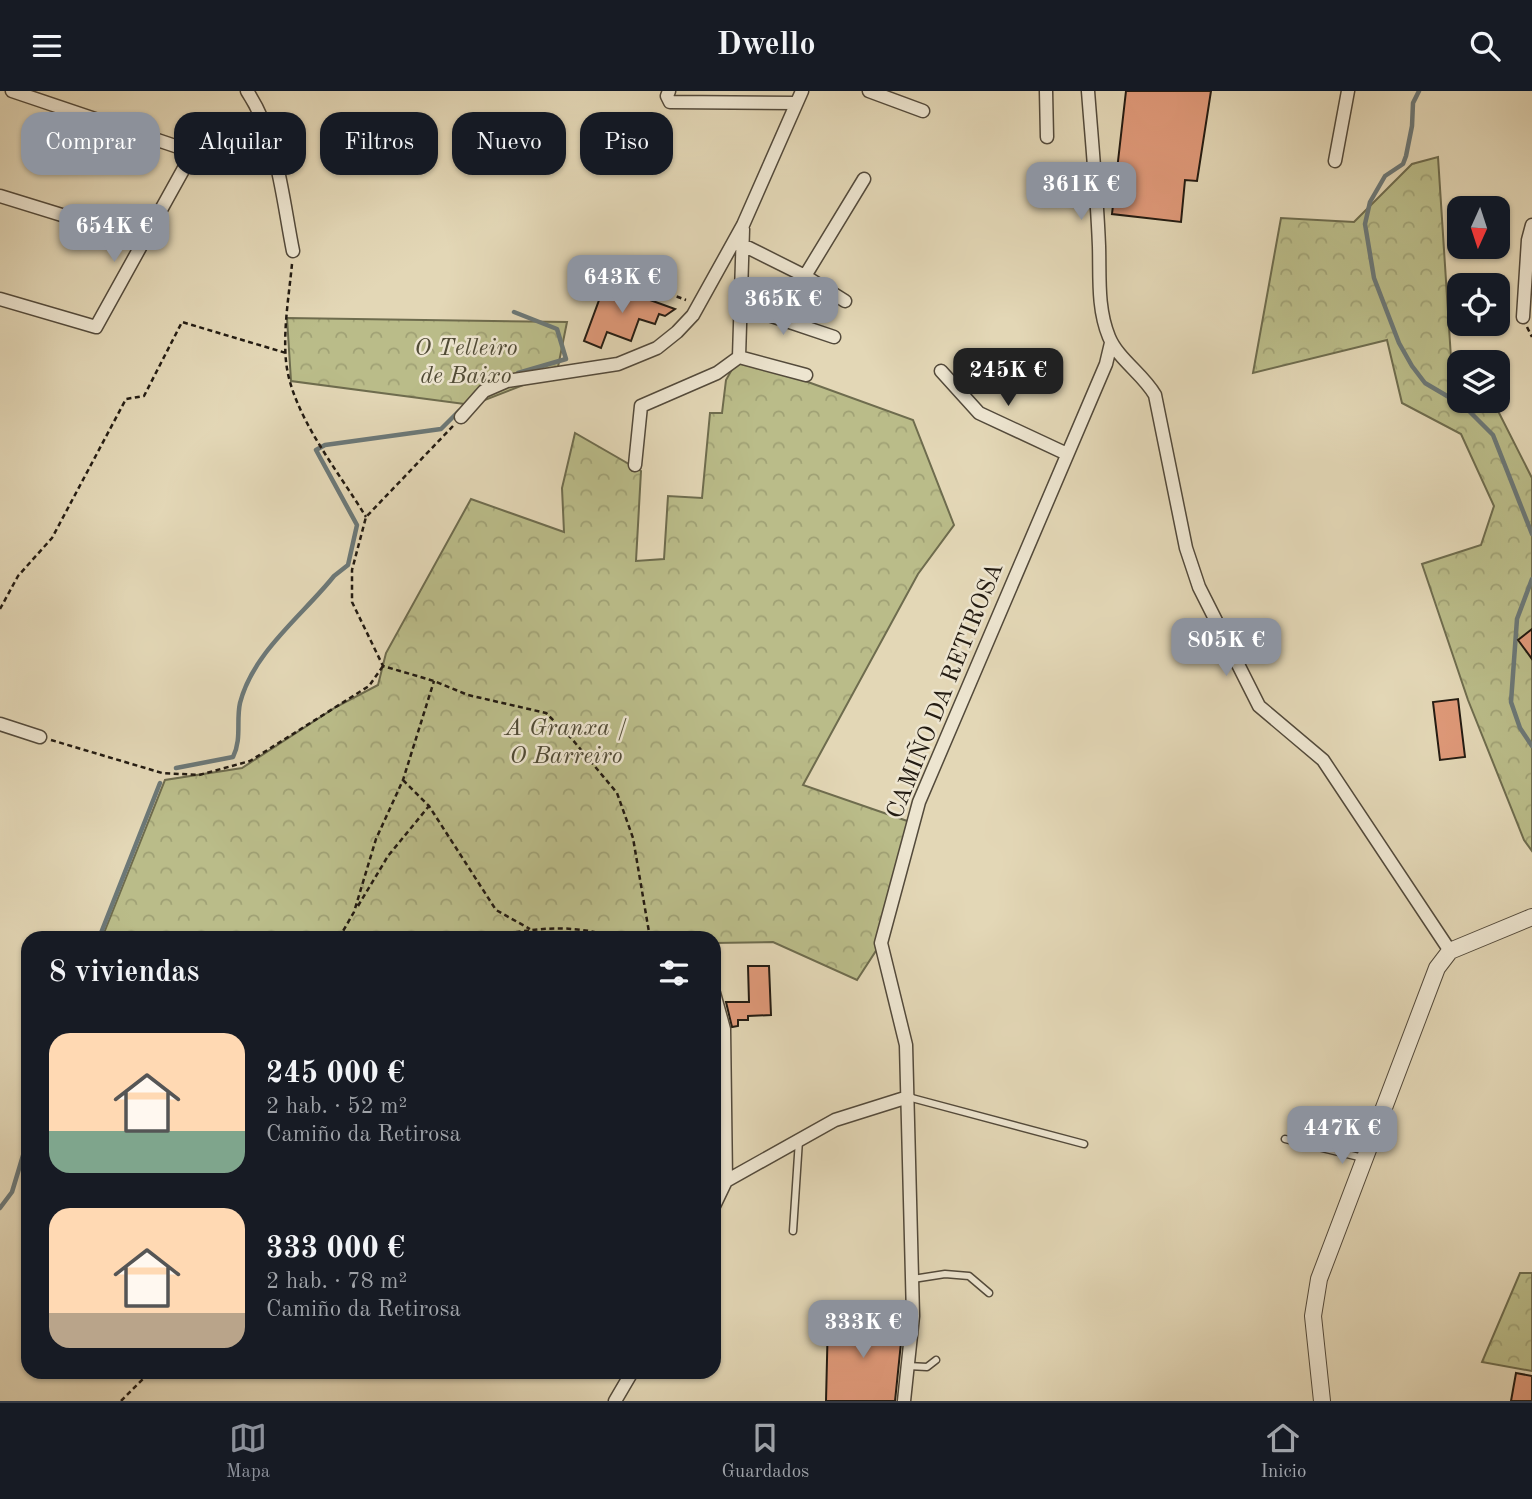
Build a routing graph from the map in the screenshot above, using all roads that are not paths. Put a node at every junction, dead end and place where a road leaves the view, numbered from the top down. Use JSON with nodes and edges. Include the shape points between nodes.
{"nodes":[{"id":1,"x":12,"y":91,"type":"edge"},
{"id":2,"x":247,"y":91,"type":"edge"},
{"id":3,"x":669,"y":91,"type":"edge"},
{"id":4,"x":802,"y":91,"type":"edge"},
{"id":5,"x":869,"y":91,"type":"edge"},
{"id":6,"x":1046,"y":91,"type":"edge"},
{"id":7,"x":1088,"y":91,"type":"edge"},
{"id":8,"x":1348,"y":91,"type":"edge"},
{"id":9,"x":795,"y":103,"type":"junction"},
{"id":10,"x":923,"y":111,"type":"dead end"},
{"id":11,"x":1047,"y":137,"type":"dead end"},
{"id":12,"x":1335,"y":161,"type":"dead end"},
{"id":13,"x":864,"y":179,"type":"dead end"},
{"id":14,"x":0,"y":196,"type":"edge"},
{"id":15,"x":743,"y":225,"type":"junction"},
{"id":16,"x":1532,"y":225,"type":"edge"},
{"id":17,"x":146,"y":241,"type":"junction"},
{"id":18,"x":743,"y":246,"type":"junction"},
{"id":19,"x":293,"y":251,"type":"road end"},
{"id":20,"x":805,"y":277,"type":"junction"},
{"id":21,"x":0,"y":299,"type":"edge"},
{"id":22,"x":845,"y":301,"type":"dead end"},
{"id":23,"x":742,"y":306,"type":"junction"},
{"id":24,"x":1523,"y":317,"type":"dead end"},
{"id":25,"x":834,"y":337,"type":"dead end"},
{"id":26,"x":1111,"y":343,"type":"junction"},
{"id":27,"x":738,"y":357,"type":"junction"},
{"id":28,"x":941,"y":371,"type":"dead end"},
{"id":29,"x":806,"y":375,"type":"dead end"},
{"id":30,"x":461,"y":417,"type":"road end"},
{"id":31,"x":1067,"y":454,"type":"junction"},
{"id":32,"x":635,"y":465,"type":"dead end"},
{"id":33,"x":0,"y":724,"type":"edge"},
{"id":34,"x":40,"y":737,"type":"road end"},
{"id":35,"x":1532,"y":917,"type":"edge"},
{"id":36,"x":1450,"y":951,"type":"junction"},
{"id":37,"x":721,"y":1018,"type":"edge"},
{"id":38,"x":908,"y":1097,"type":"junction"},
{"id":39,"x":1285,"y":1139,"type":"dead end"},
{"id":40,"x":799,"y":1140,"type":"junction"},
{"id":41,"x":1084,"y":1145,"type":"dead end"},
{"id":42,"x":1365,"y":1159,"type":"junction"},
{"id":43,"x":726,"y":1181,"type":"junction"},
{"id":44,"x":721,"y":1191,"type":"edge"},
{"id":45,"x":793,"y":1231,"type":"dead end"},
{"id":46,"x":913,"y":1279,"type":"junction"},
{"id":47,"x":989,"y":1293,"type":"dead end"},
{"id":48,"x":936,"y":1360,"type":"dead end"},
{"id":49,"x":908,"y":1366,"type":"junction"},
{"id":50,"x":628,"y":1379,"type":"edge"},
{"id":51,"x":615,"y":1401,"type":"edge"},
{"id":52,"x":904,"y":1401,"type":"edge"},
{"id":53,"x":1322,"y":1401,"type":"edge"}],
"edges":[{"from":1,"to":17,"type":"street","via":[[193,152]]},
{"from":2,"to":19,"type":"street","via":[[272,141]]},
{"from":3,"to":9,"type":"street","via":[[670,102]]},
{"from":4,"to":9,"type":"street"},
{"from":5,"to":10,"type":"street"},
{"from":6,"to":11,"type":"street"},
{"from":7,"to":26,"type":"street","via":[[1099,295]]},
{"from":8,"to":12,"type":"street"},
{"from":9,"to":15,"type":"street"},
{"from":13,"to":20,"type":"street"},
{"from":14,"to":17,"type":"street"},
{"from":15,"to":18,"type":"street"},
{"from":15,"to":30,"type":"street","via":[[698,305],[677,332],[636,359],[507,381],[484,391]]},
{"from":16,"to":24,"type":"street"},
{"from":17,"to":21,"type":"street","via":[[96,327]]},
{"from":18,"to":20,"type":"street"},
{"from":18,"to":23,"type":"street"},
{"from":20,"to":22,"type":"street"},
{"from":23,"to":25,"type":"street"},
{"from":23,"to":27,"type":"street"},
{"from":26,"to":31,"type":"street","name":"CAMIÑO DA RETIROSA"},
{"from":26,"to":36,"type":"street","via":[[1155,395],[1186,548],[1199,587],[1259,706],[1323,760]]},
{"from":27,"to":29,"type":"street"},
{"from":27,"to":32,"type":"street","via":[[718,373],[641,406]]},
{"from":28,"to":31,"type":"street","via":[[979,412]]},
{"from":31,"to":38,"type":"street","name":"CAMIÑO DA RETIROSA","via":[[919,802],[881,943],[906,1045]]},
{"from":33,"to":34,"type":"street"},
{"from":35,"to":36,"type":"street"},
{"from":36,"to":42,"type":"street","via":[[1437,968]]},
{"from":37,"to":43,"type":"street"},
{"from":38,"to":40,"type":"street","via":[[835,1120]]},
{"from":38,"to":41,"type":"lane"},
{"from":38,"to":46,"type":"street","name":"CAMIÑO DA RETIROSA"},
{"from":39,"to":42,"type":"lane"},
{"from":40,"to":43,"type":"street"},
{"from":40,"to":45,"type":"lane"},
{"from":42,"to":53,"type":"street","via":[[1319,1279],[1313,1316]]},
{"from":43,"to":44,"type":"street"},
{"from":46,"to":47,"type":"lane","via":[[969,1276]]},
{"from":46,"to":49,"type":"street","name":"CAMIÑO DA RETIROSA"},
{"from":48,"to":49,"type":"lane","via":[[927,1367]]},
{"from":49,"to":52,"type":"street","name":"CAMIÑO DA RETIROSA"},
{"from":50,"to":51,"type":"street"}]}
